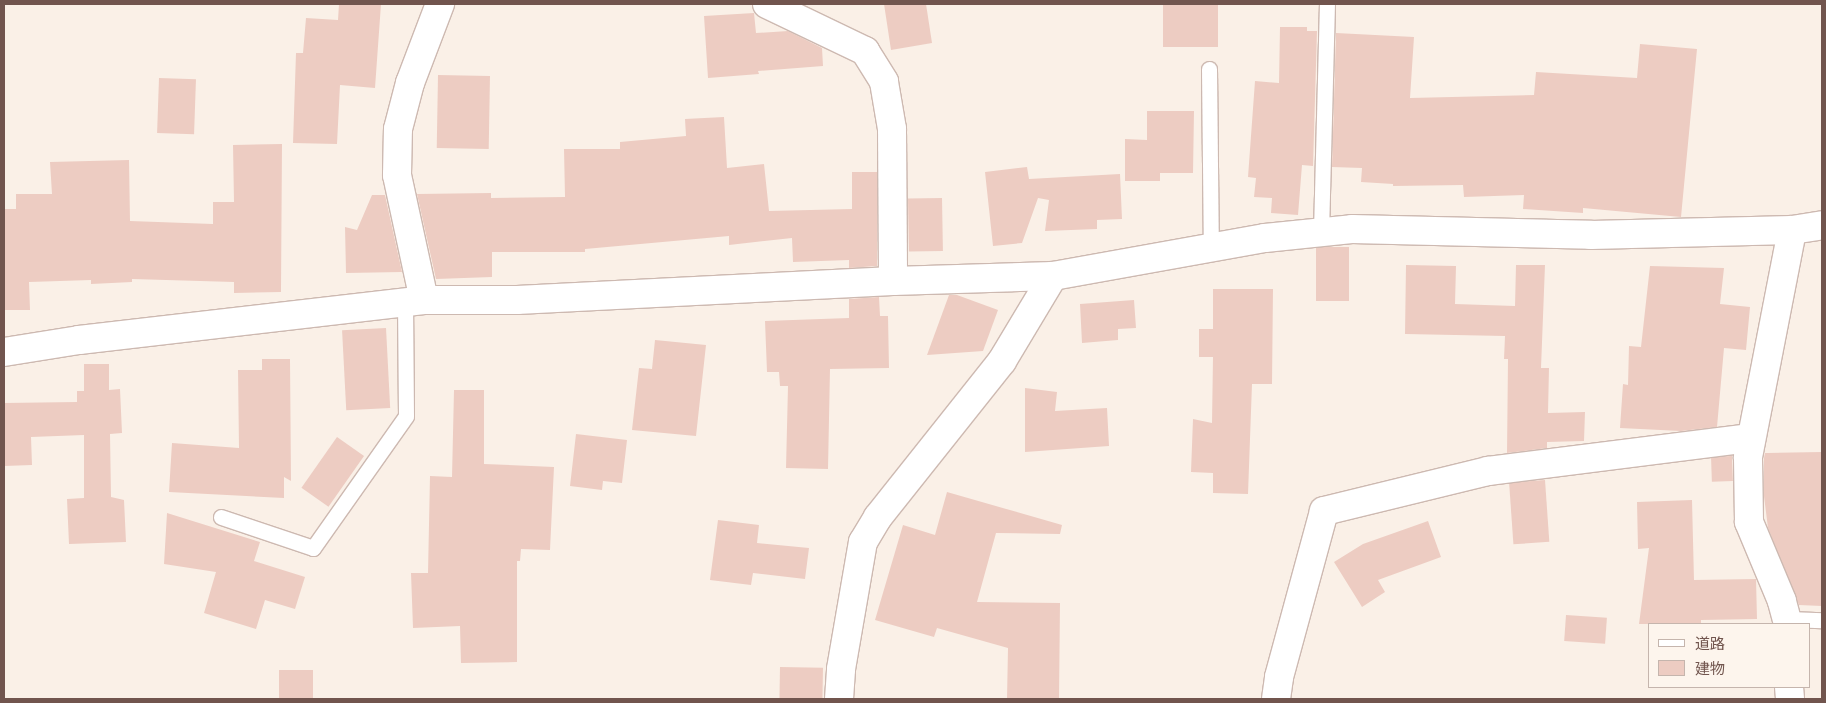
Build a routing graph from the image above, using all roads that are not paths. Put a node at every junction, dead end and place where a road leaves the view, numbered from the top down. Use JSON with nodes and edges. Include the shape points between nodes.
{"nodes":[{"id":1,"x":440,"y":4,"type":"edge"},
{"id":2,"x":767,"y":4,"type":"edge"},
{"id":3,"x":1327,"y":4,"type":"edge"},
{"id":4,"x":1210,"y":69,"type":"dead end"},
{"id":5,"x":1822,"y":225,"type":"edge"},
{"id":6,"x":1792,"y":230,"type":"junction"},
{"id":7,"x":1321,"y":232,"type":"junction"},
{"id":8,"x":1211,"y":248,"type":"junction"},
{"id":9,"x":1053,"y":276,"type":"junction"},
{"id":10,"x":893,"y":281,"type":"junction"},
{"id":11,"x":414,"y":301,"type":"junction"},
{"id":12,"x":4,"y":352,"type":"edge"},
{"id":13,"x":1752,"y":438,"type":"junction"},
{"id":14,"x":221,"y":517,"type":"dead end"},
{"id":15,"x":1822,"y":620,"type":"edge"},
{"id":16,"x":1788,"y":622,"type":"edge"},
{"id":17,"x":839,"y":699,"type":"edge"},
{"id":18,"x":1276,"y":699,"type":"edge"}],
"edges":[{"from":1,"to":11,"type":"street","via":[[410,83],[398,129],[397,175]]},
{"from":2,"to":10,"type":"street","via":[[865,52],[884,82],[892,128]]},
{"from":3,"to":7,"type":"lane"},
{"from":4,"to":8,"type":"lane"},
{"from":5,"to":6,"type":"street"},
{"from":6,"to":7,"type":"street","via":[[1591,236],[1352,229]]},
{"from":6,"to":13,"type":"street"},
{"from":7,"to":8,"type":"street"},
{"from":8,"to":9,"type":"street"},
{"from":9,"to":10,"type":"street"},
{"from":9,"to":17,"type":"street","via":[[1002,361],[878,517],[863,542],[841,669]]},
{"from":10,"to":11,"type":"street","via":[[527,300]]},
{"from":11,"to":12,"type":"street","via":[[89,338]]},
{"from":11,"to":14,"type":"lane","via":[[406,416],[313,548]]},
{"from":13,"to":16,"type":"street","via":[[1748,457],[1750,522]]},
{"from":13,"to":18,"type":"street","via":[[1488,471],[1324,511],[1279,677]]},
{"from":15,"to":16,"type":"lane"}]}
